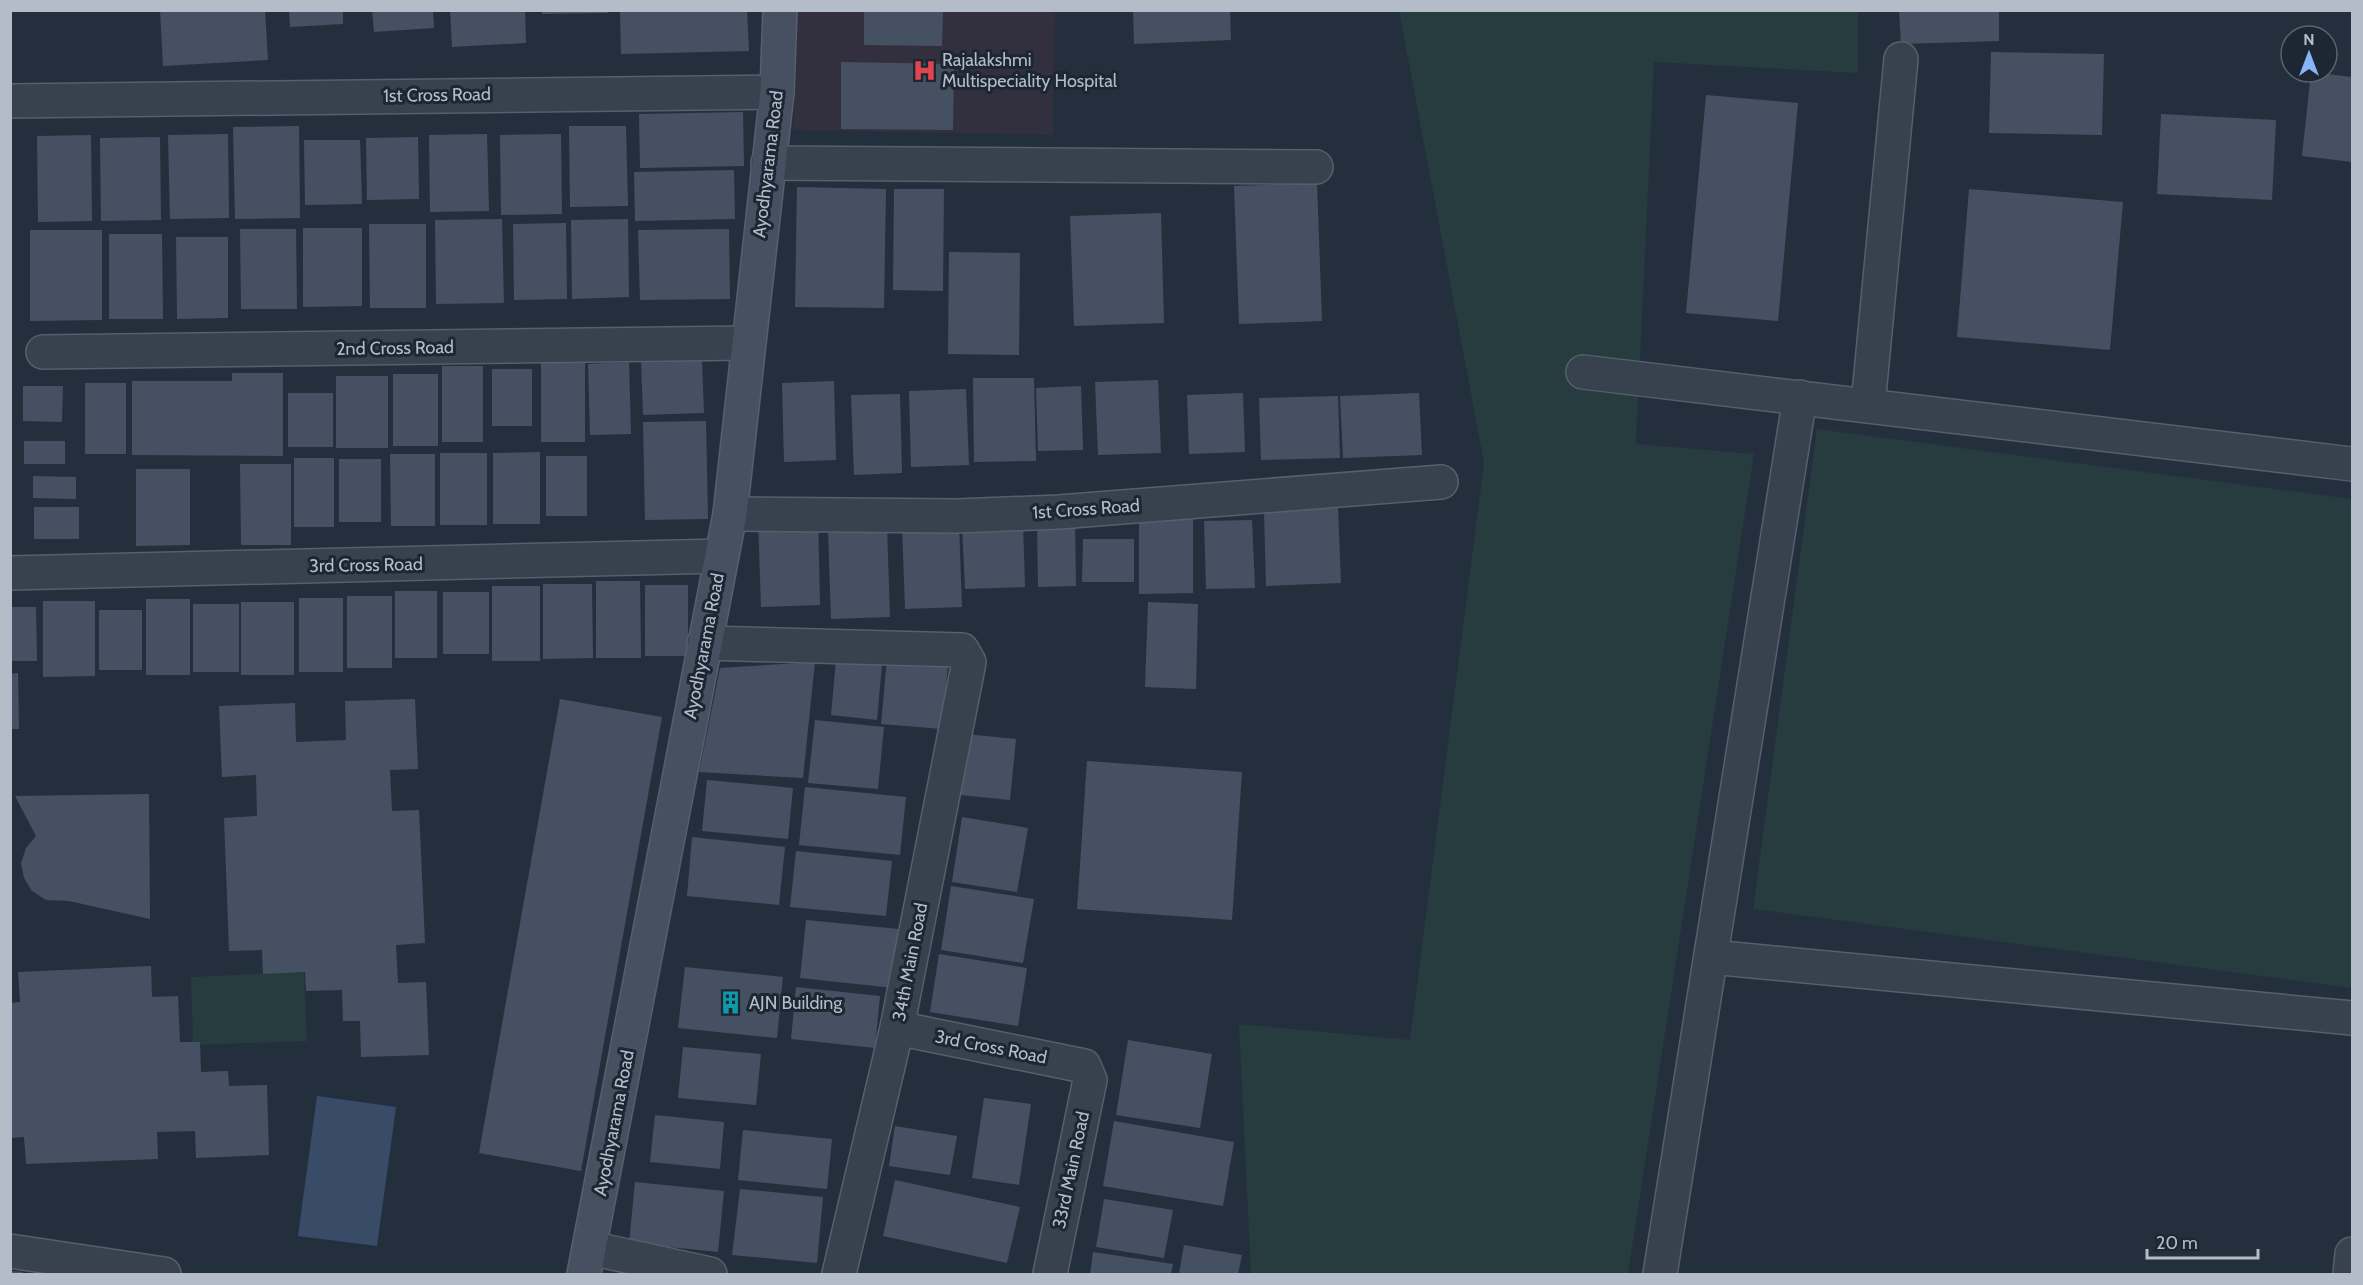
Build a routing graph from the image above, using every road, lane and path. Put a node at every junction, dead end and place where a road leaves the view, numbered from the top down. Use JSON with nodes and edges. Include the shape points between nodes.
{"nodes":[{"id":1,"x":780,"y":10,"type":"edge"},
{"id":2,"x":1901,"y":59,"type":"dead end"},
{"id":3,"x":777,"y":92,"type":"junction"},
{"id":4,"x":10,"y":101,"type":"edge"},
{"id":5,"x":768,"y":163,"type":"junction"},
{"id":6,"x":1316,"y":167,"type":"dead end"},
{"id":7,"x":747,"y":343,"type":"junction"},
{"id":8,"x":43,"y":352,"type":"dead end"},
{"id":9,"x":1583,"y":372,"type":"dead end"},
{"id":10,"x":1800,"y":397,"type":"junction"},
{"id":11,"x":1868,"y":405,"type":"junction"},
{"id":12,"x":2352,"y":464,"type":"edge"},
{"id":13,"x":1441,"y":482,"type":"dead end"},
{"id":14,"x":730,"y":514,"type":"junction"},
{"id":15,"x":722,"y":556,"type":"junction"},
{"id":16,"x":10,"y":573,"type":"edge"},
{"id":17,"x":704,"y":643,"type":"junction"},
{"id":18,"x":1711,"y":957,"type":"junction"},
{"id":19,"x":2352,"y":1018,"type":"edge"},
{"id":20,"x":897,"y":1028,"type":"junction"},
{"id":21,"x":1084,"y":1066,"type":"joint"},
{"id":22,"x":10,"y":1251,"type":"edge"},
{"id":23,"x":2352,"y":1254,"type":"edge"},
{"id":24,"x":587,"y":1262,"type":"edge"},
{"id":25,"x":164,"y":1275,"type":"edge"},
{"id":26,"x":710,"y":1275,"type":"edge"},
{"id":27,"x":839,"y":1275,"type":"edge"},
{"id":28,"x":1050,"y":1275,"type":"edge"},
{"id":29,"x":1660,"y":1275,"type":"edge"},
{"id":30,"x":2350,"y":1275,"type":"edge"}],
"edges":[{"from":1,"to":3,"type":"street","name":"Ayodhyarama Road"},
{"from":2,"to":11,"type":"street"},
{"from":3,"to":4,"type":"street","name":"1st Cross Road"},
{"from":3,"to":5,"type":"street","name":"Ayodhyarama Road"},
{"from":5,"to":6,"type":"street"},
{"from":5,"to":7,"type":"street","name":"Ayodhyarama Road"},
{"from":7,"to":8,"type":"street","name":"2nd Cross Road"},
{"from":7,"to":14,"type":"street","name":"Ayodhyarama Road"},
{"from":9,"to":10,"type":"street"},
{"from":10,"to":11,"type":"street"},
{"from":10,"to":18,"type":"street"},
{"from":11,"to":12,"type":"street"},
{"from":13,"to":14,"type":"street","name":"1st Cross Road","via":[[1059,512],[957,516]]},
{"from":14,"to":15,"type":"street","name":"Ayodhyarama Road"},
{"from":15,"to":16,"type":"street","name":"3rd Cross Road"},
{"from":15,"to":17,"type":"street","name":"Ayodhyarama Road"},
{"from":17,"to":20,"type":"street","name":"34th Main Road","via":[[962,650],[969,662]]},
{"from":17,"to":24,"type":"street","name":"Ayodhyarama Road"},
{"from":18,"to":19,"type":"street"},
{"from":18,"to":29,"type":"street"},
{"from":20,"to":21,"type":"street","name":"3rd Cross Road"},
{"from":20,"to":27,"type":"street","name":"34th Main Road"},
{"from":21,"to":28,"type":"street","name":"33rd Main Road","via":[[1090,1080]]},
{"from":22,"to":25,"type":"street"},
{"from":23,"to":30,"type":"street"},
{"from":24,"to":26,"type":"street"}]}
